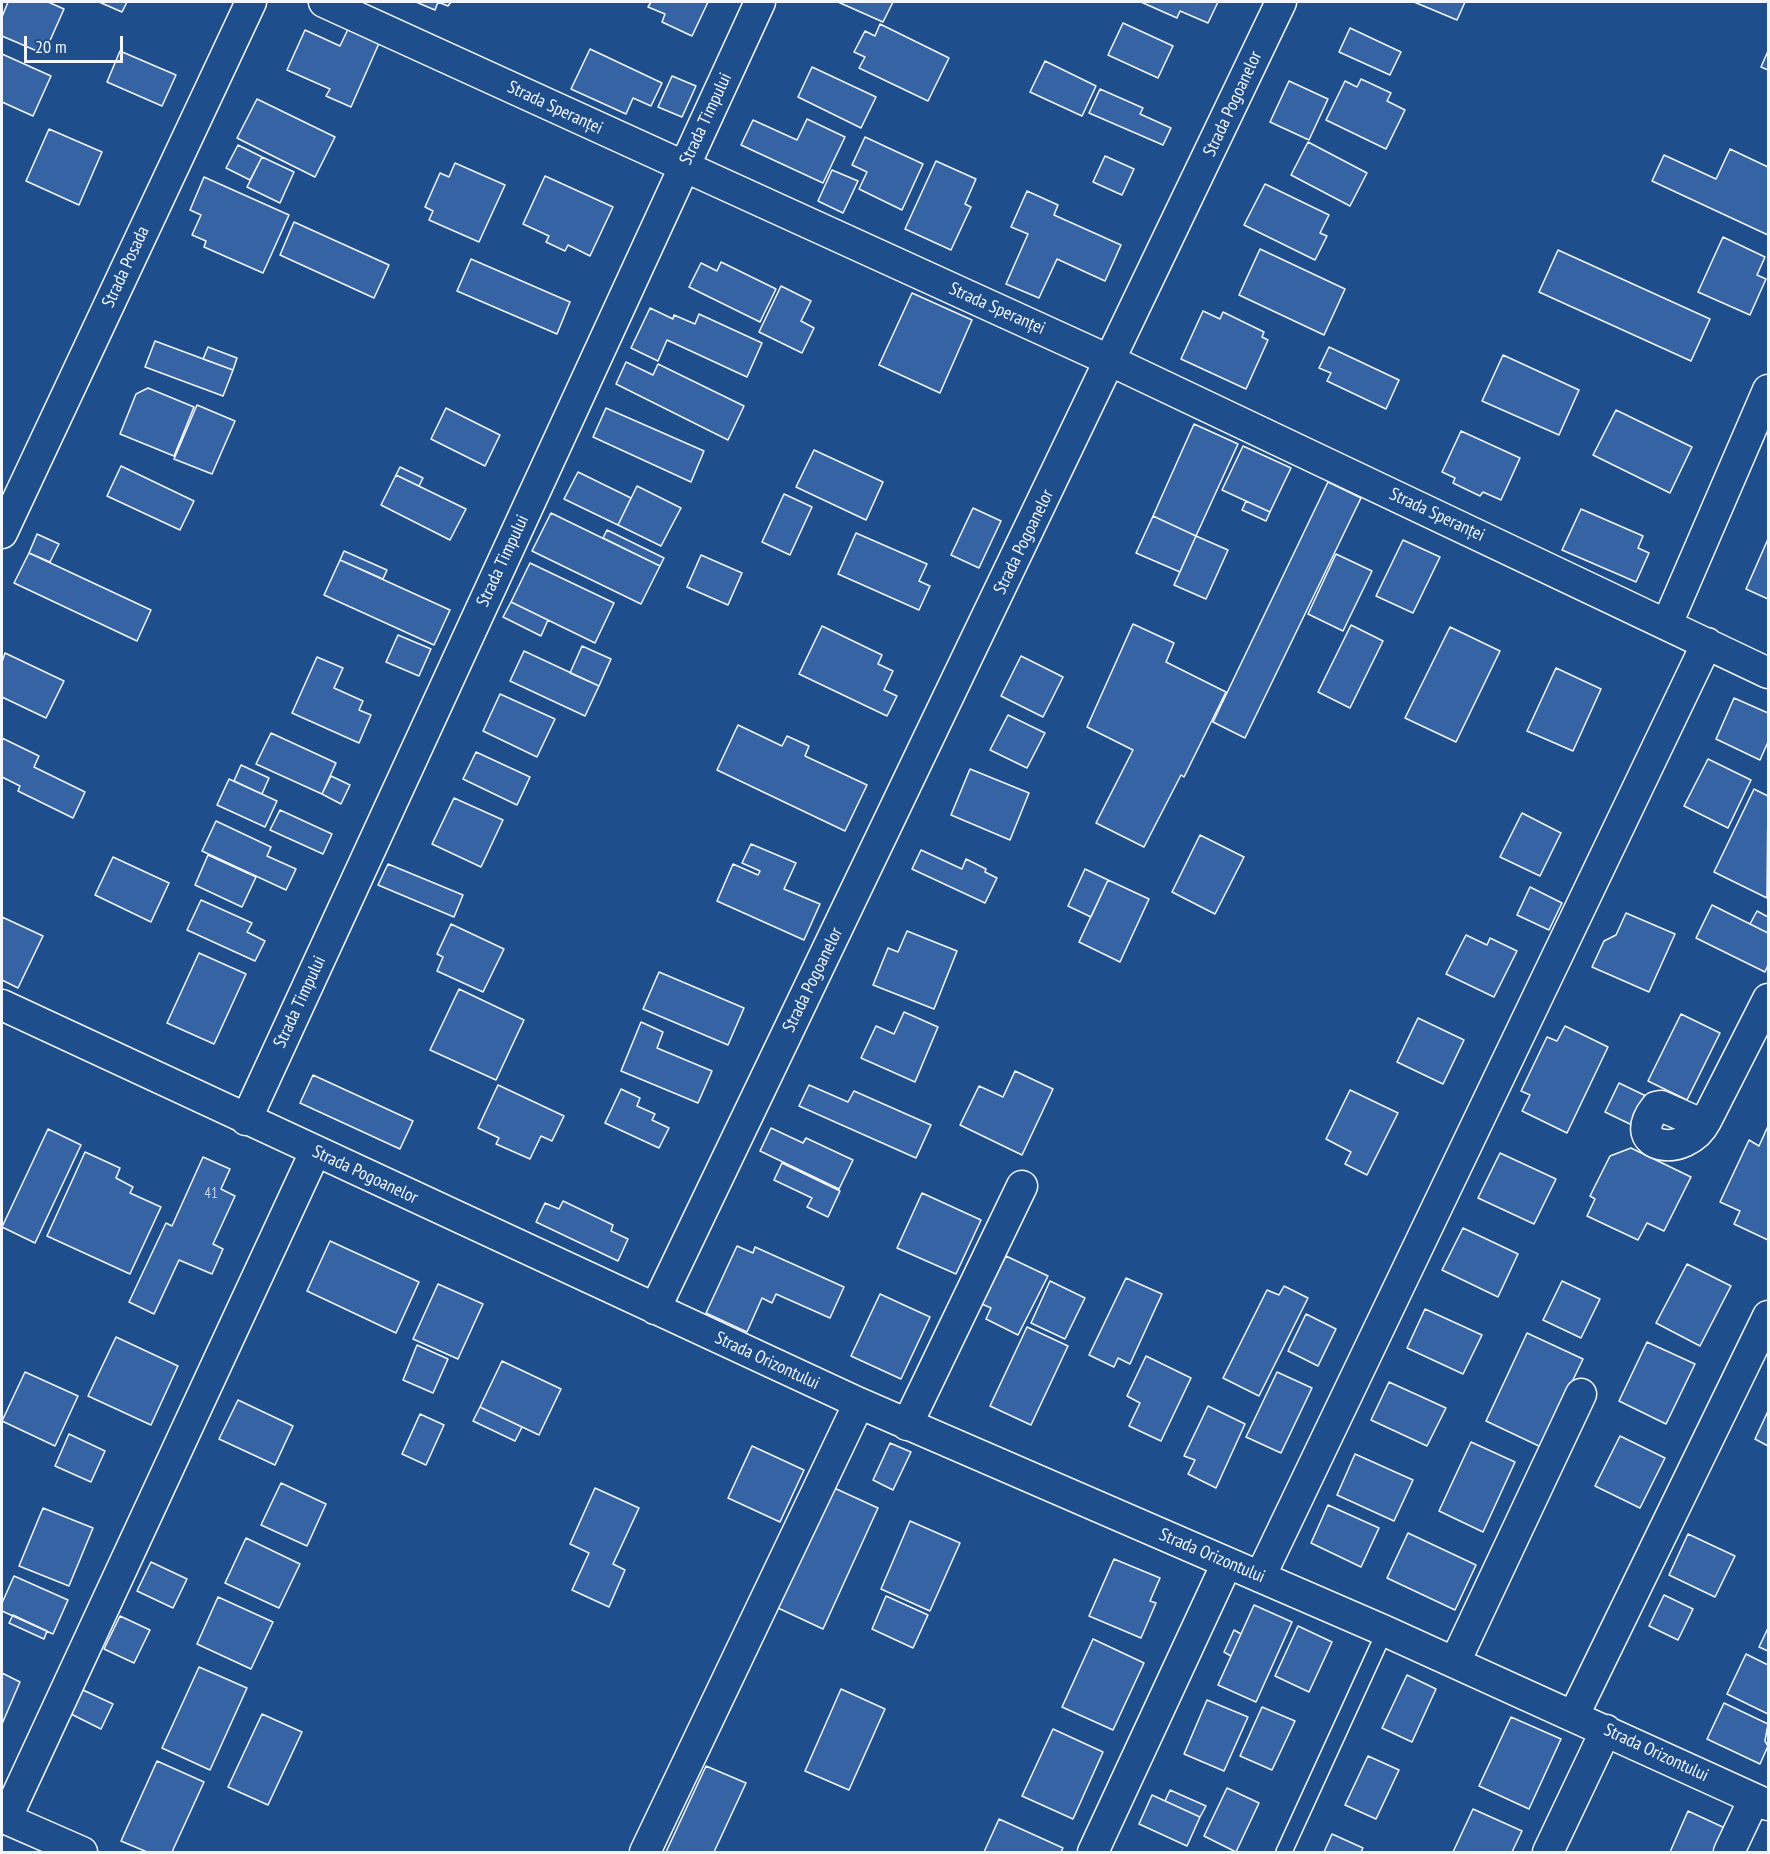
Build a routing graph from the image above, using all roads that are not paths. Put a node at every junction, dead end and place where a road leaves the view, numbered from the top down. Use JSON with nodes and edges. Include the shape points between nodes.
{"nodes":[{"id":1,"x":251,"y":2,"type":"edge"},
{"id":2,"x":324,"y":2,"type":"edge"},
{"id":3,"x":760,"y":2,"type":"edge"},
{"id":4,"x":1281,"y":2,"type":"edge"},
{"id":5,"x":684,"y":167,"type":"junction"},
{"id":6,"x":1111,"y":361,"type":"junction"},
{"id":7,"x":1768,"y":390,"type":"edge"},
{"id":8,"x":2,"y":533,"type":"edge"},
{"id":9,"x":1667,"y":624,"type":"junction"},
{"id":10,"x":1707,"y":643,"type":"junction"},
{"id":11,"x":1768,"y":672,"type":"edge"},
{"id":12,"x":1768,"y":999,"type":"edge"},
{"id":13,"x":2,"y":1005,"type":"edge"},
{"id":14,"x":246,"y":1120,"type":"junction"},
{"id":15,"x":1706,"y":1121,"type":"dead end"},
{"id":16,"x":315,"y":1152,"type":"junction"},
{"id":17,"x":1022,"y":1186,"type":"dead end"},
{"id":18,"x":655,"y":1309,"type":"junction"},
{"id":19,"x":1768,"y":1316,"type":"edge"},
{"id":20,"x":1581,"y":1394,"type":"dead end"},
{"id":21,"x":859,"y":1403,"type":"junction"},
{"id":22,"x":907,"y":1425,"type":"junction"},
{"id":23,"x":1227,"y":1563,"type":"junction"},
{"id":24,"x":1260,"y":1577,"type":"junction"},
{"id":25,"x":1385,"y":1631,"type":"junction"},
{"id":26,"x":1455,"y":1662,"type":"junction"},
{"id":27,"x":1574,"y":1715,"type":"junction"},
{"id":28,"x":1606,"y":1730,"type":"junction"},
{"id":29,"x":1761,"y":1802,"type":"edge"},
{"id":30,"x":4,"y":1818,"type":"edge"},
{"id":31,"x":49,"y":1846,"type":"edge"},
{"id":32,"x":82,"y":1852,"type":"edge"},
{"id":33,"x":645,"y":1852,"type":"edge"},
{"id":34,"x":1093,"y":1852,"type":"edge"},
{"id":35,"x":1284,"y":1852,"type":"edge"},
{"id":36,"x":1548,"y":1852,"type":"edge"},
{"id":37,"x":1729,"y":1852,"type":"edge"}],
"edges":[{"from":1,"to":8,"type":"street","name":"Strada Posada"},
{"from":2,"to":5,"type":"street","name":"Strada Speranței"},
{"from":3,"to":5,"type":"street","name":"Strada Timpului"},
{"from":4,"to":6,"type":"street","name":"Strada Pogoanelor"},
{"from":5,"to":6,"type":"street","name":"Strada Speranței"},
{"from":5,"to":14,"type":"street","name":"Strada Timpului"},
{"from":6,"to":9,"type":"street","name":"Strada Speranței"},
{"from":6,"to":18,"type":"street","name":"Strada Pogoanelor"},
{"from":7,"to":9,"type":"street"},
{"from":9,"to":10,"type":"street","name":"Strada Speranței"},
{"from":10,"to":11,"type":"street","name":"Strada Speranței"},
{"from":10,"to":24,"type":"street"},
{"from":12,"to":15,"type":"street"},
{"from":13,"to":14,"type":"street","name":"Strada Pogoanelor"},
{"from":14,"to":16,"type":"street","name":"Strada Pogoanelor"},
{"from":16,"to":18,"type":"street","name":"Strada Pogoanelor"},
{"from":16,"to":30,"type":"street"},
{"from":17,"to":22,"type":"street"},
{"from":18,"to":21,"type":"street","name":"Strada Orizontului"},
{"from":19,"to":27,"type":"street"},
{"from":20,"to":26,"type":"street"},
{"from":21,"to":22,"type":"street","name":"Strada Orizontului"},
{"from":21,"to":33,"type":"street"},
{"from":22,"to":23,"type":"street","name":"Strada Orizontului"},
{"from":23,"to":24,"type":"street","name":"Strada Orizontului"},
{"from":23,"to":34,"type":"street"},
{"from":24,"to":25,"type":"street","name":"Strada Orizontului"},
{"from":25,"to":26,"type":"street","name":"Strada Orizontului"},
{"from":25,"to":35,"type":"lane"},
{"from":26,"to":27,"type":"street","name":"Strada Orizontului"},
{"from":27,"to":28,"type":"street","name":"Strada Orizontului"},
{"from":28,"to":29,"type":"street","name":"Strada Orizontului"},
{"from":28,"to":36,"type":"street"},
{"from":29,"to":37,"type":"street"},
{"from":30,"to":31,"type":"street"},
{"from":31,"to":32,"type":"street"}]}
